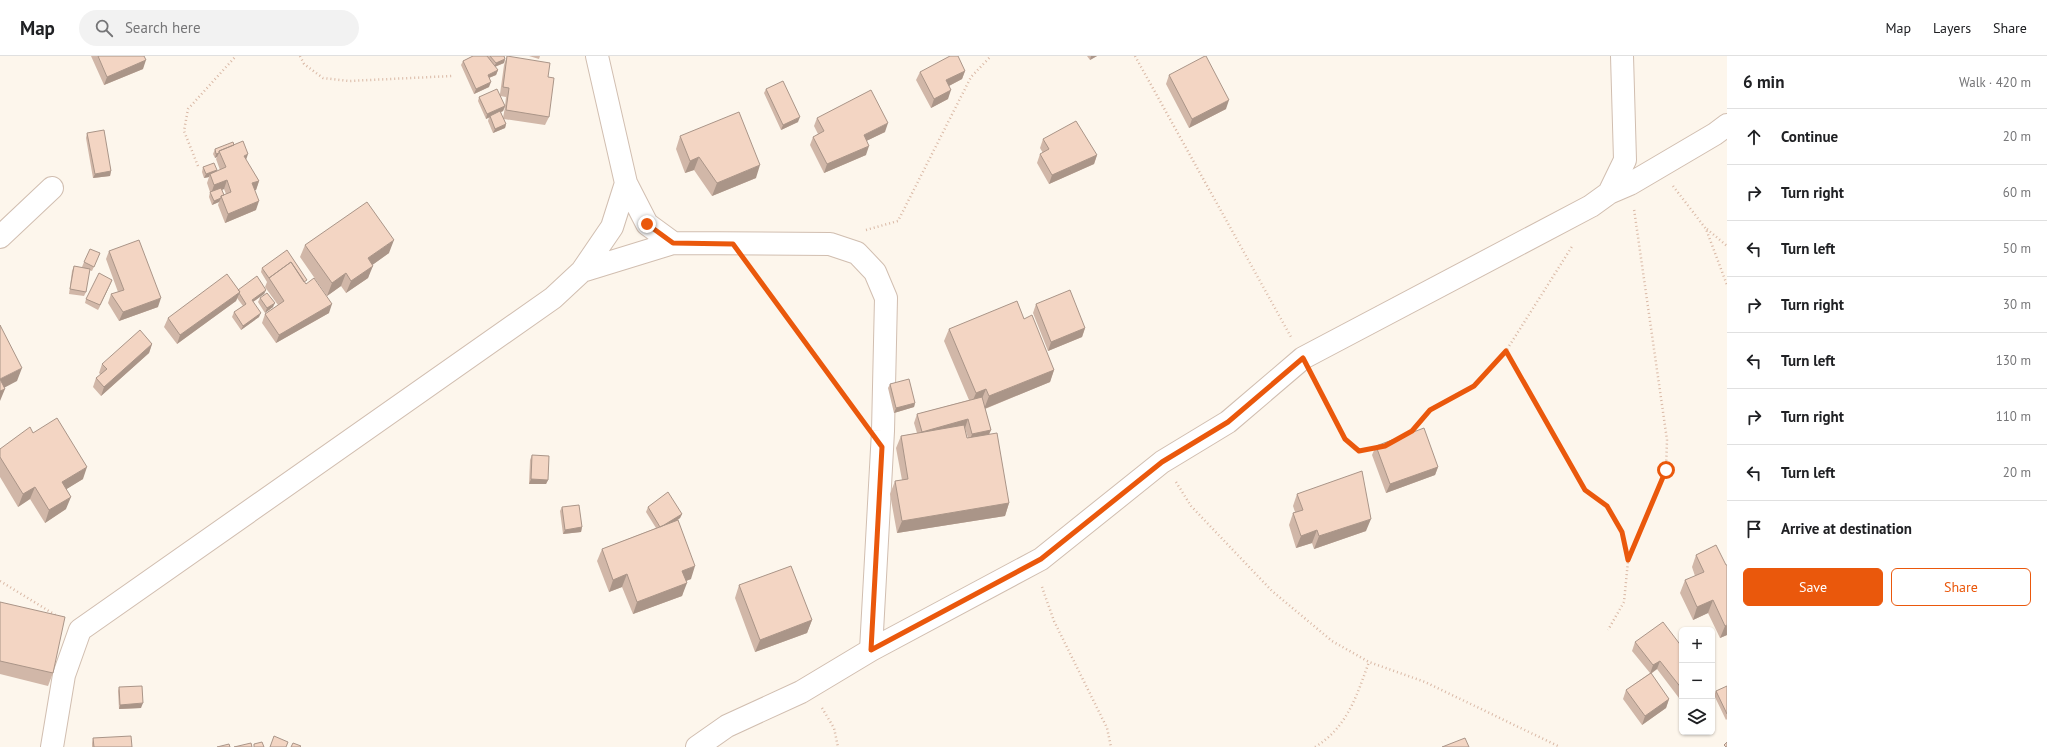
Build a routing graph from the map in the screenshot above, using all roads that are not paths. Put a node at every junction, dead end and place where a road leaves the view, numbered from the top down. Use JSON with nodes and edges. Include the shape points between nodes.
{"nodes":[{"id":1,"x":598,"y":56,"type":"edge"},
{"id":2,"x":1622,"y":56,"type":"edge"},
{"id":3,"x":1727,"y":125,"type":"edge"},
{"id":4,"x":626,"y":183,"type":"junction"},
{"id":5,"x":52,"y":188,"type":"dead end"},
{"id":6,"x":1609,"y":193,"type":"junction"},
{"id":7,"x":0,"y":237,"type":"edge"},
{"id":8,"x":673,"y":243,"type":"junction"},
{"id":9,"x":582,"y":271,"type":"junction"},
{"id":10,"x":871,"y":650,"type":"junction"},
{"id":11,"x":52,"y":747,"type":"edge"},
{"id":12,"x":697,"y":747,"type":"edge"}],
"edges":[{"from":1,"to":4,"type":"street"},
{"from":2,"to":6,"type":"street","via":[[1625,160]]},
{"from":3,"to":6,"type":"street","via":[[1630,184]]},
{"from":4,"to":8,"type":"street","via":[[647,224]]},
{"from":4,"to":9,"type":"street","via":[[612,227]]},
{"from":5,"to":7,"type":"street"},
{"from":6,"to":10,"type":"street","via":[[1591,206],[1303,358],[1228,422],[1162,462],[1041,559]]},
{"from":8,"to":9,"type":"street"},
{"from":8,"to":10,"type":"street","via":[[830,244],[857,253],[875,272],[886,298],[883,431]]},
{"from":9,"to":11,"type":"street","via":[[553,298],[80,630],[64,675]]},
{"from":10,"to":12,"type":"street","via":[[801,692],[727,726]]}]}
